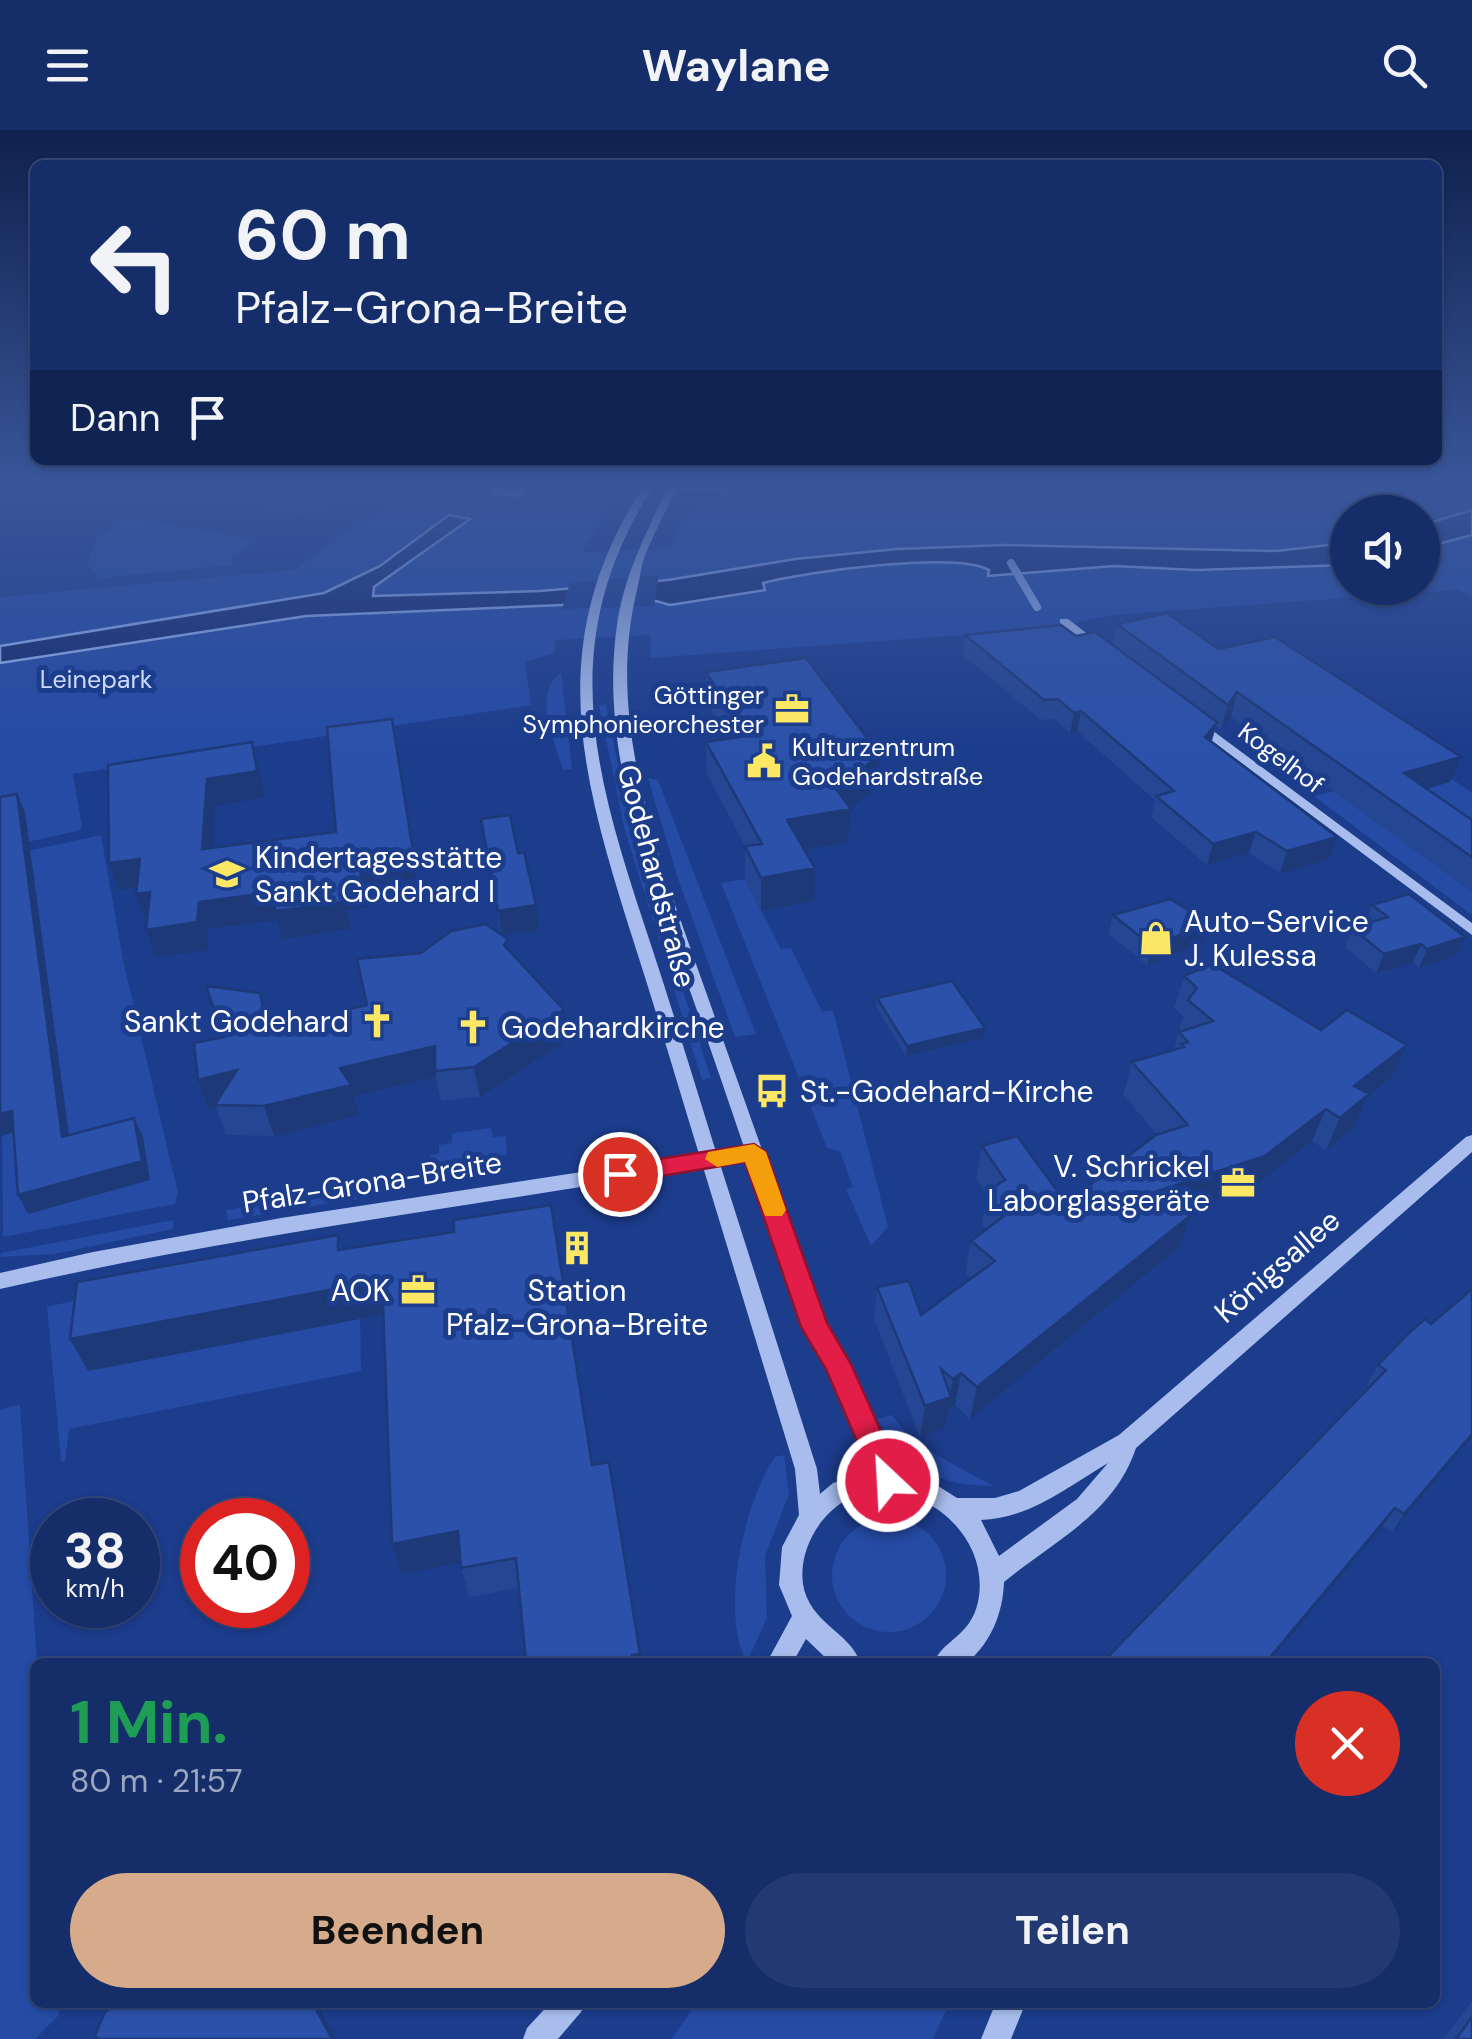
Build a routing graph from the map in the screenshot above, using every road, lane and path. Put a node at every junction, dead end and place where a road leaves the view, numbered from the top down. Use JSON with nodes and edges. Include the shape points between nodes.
{"nodes":[{"id":1,"x":603,"y":576,"type":"edge"},
{"id":2,"x":630,"y":576,"type":"edge"},
{"id":3,"x":1064,"y":621,"type":"edge"},
{"id":4,"x":1111,"y":657,"type":"edge"},
{"id":5,"x":1189,"y":716,"type":"edge"},
{"id":6,"x":1472,"y":930,"type":"edge"},
{"id":7,"x":1472,"y":1142,"type":"edge"},
{"id":8,"x":754,"y":1152,"type":"junction"},
{"id":9,"x":709,"y":1160,"type":"junction"},
{"id":10,"x":0,"y":1281,"type":"edge"},
{"id":11,"x":1127,"y":1442,"type":"junction"},
{"id":12,"x":888,"y":1481,"type":"junction"},
{"id":13,"x":956,"y":1509,"type":"junction"},
{"id":14,"x":810,"y":1513,"type":"junction"},
{"id":15,"x":992,"y":1578,"type":"junction"},
{"id":16,"x":803,"y":1620,"type":"junction"},
{"id":17,"x":781,"y":1658,"type":"edge"},
{"id":18,"x":843,"y":1658,"type":"edge"},
{"id":19,"x":954,"y":1658,"type":"edge"},
{"id":20,"x":566,"y":2008,"type":"edge"},
{"id":21,"x":1009,"y":2008,"type":"edge"},
{"id":22,"x":538,"y":2039,"type":"edge"},
{"id":23,"x":996,"y":2039,"type":"edge"}],
"edges":[{"from":1,"to":9,"type":"street","name":"Godehardstraße","via":[[585,703],[596,771]]},
{"from":2,"to":8,"type":"street","name":"Godehardstraße","via":[[618,648],[627,770]]},
{"from":3,"to":4,"type":"street"},
{"from":5,"to":6,"type":"street","name":"Kogelhof"},
{"from":7,"to":11,"type":"street","name":"Königsallee"},
{"from":8,"to":9,"type":"street","name":"Pfalz-Grona-Breite"},
{"from":8,"to":12,"type":"street","name":"Godehardstraße","via":[[815,1327]]},
{"from":9,"to":10,"type":"street","name":"Pfalz-Grona-Breite","via":[[237,1233]]},
{"from":9,"to":14,"type":"street","name":"Godehardstraße","via":[[806,1470]]},
{"from":11,"to":13,"type":"street","name":"Königsallee","via":[[1023,1499],[998,1508]]},
{"from":11,"to":15,"type":"street","name":"Königsallee","via":[[1112,1477]]},
{"from":12,"to":13,"type":"street","via":[[924,1489]]},
{"from":12,"to":14,"type":"street","via":[[836,1492]]},
{"from":13,"to":15,"type":"street","via":[[980,1540]]},
{"from":14,"to":16,"type":"street","via":[[789,1563]]},
{"from":15,"to":19,"type":"street","via":[[979,1633]]},
{"from":16,"to":17,"type":"street"},
{"from":16,"to":18,"type":"street"},
{"from":20,"to":22,"type":"street"},
{"from":21,"to":23,"type":"street"}]}
